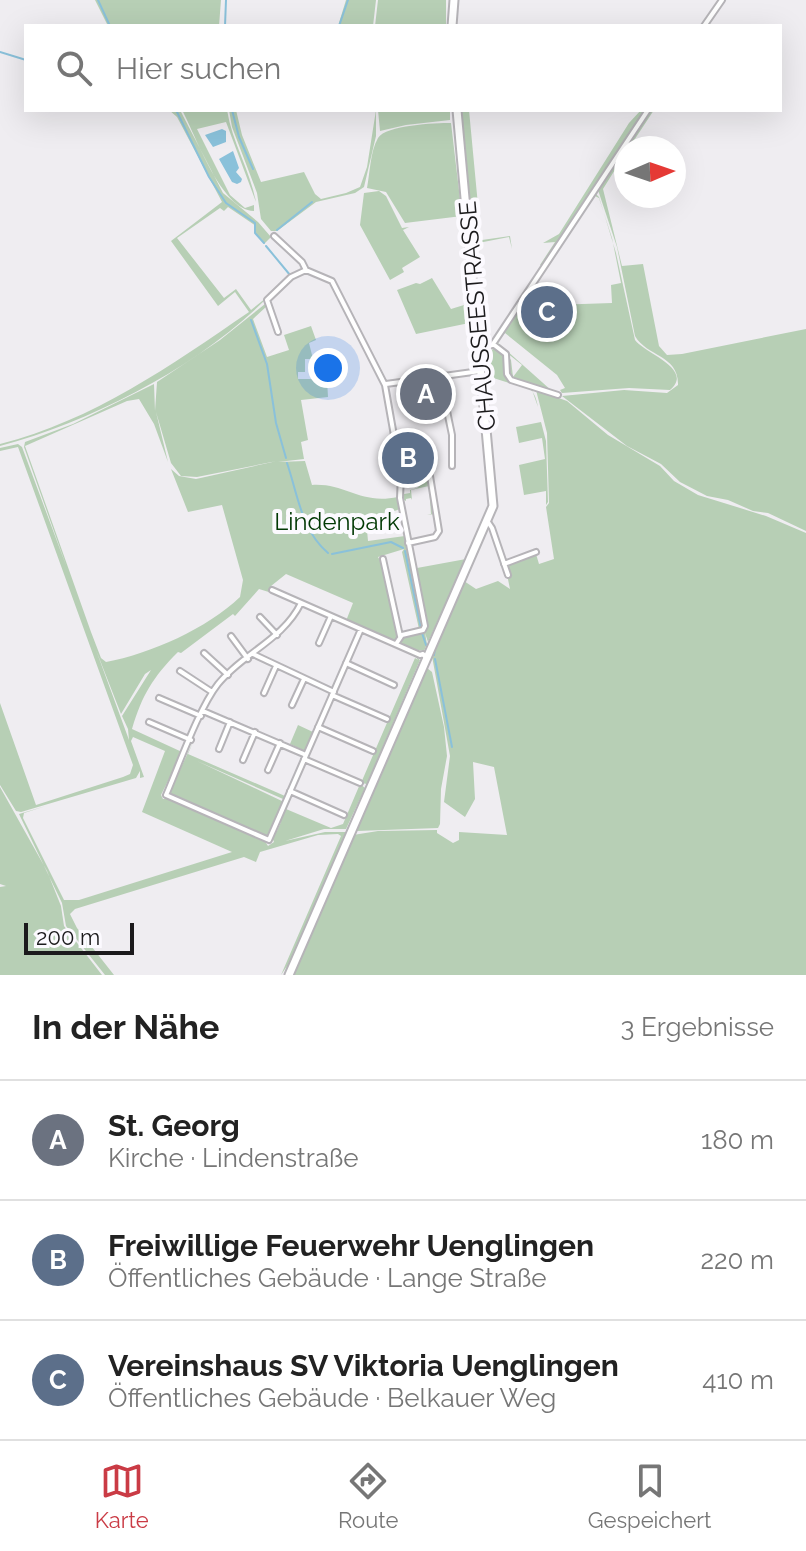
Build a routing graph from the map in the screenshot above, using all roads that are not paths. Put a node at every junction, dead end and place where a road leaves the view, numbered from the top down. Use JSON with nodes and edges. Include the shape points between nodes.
{"nodes":[{"id":1,"x":454,"y":0,"type":"edge"},
{"id":2,"x":722,"y":0,"type":"edge"},
{"id":3,"x":452,"y":24,"type":"edge"},
{"id":4,"x":705,"y":24,"type":"edge"},
{"id":5,"x":457,"y":112,"type":"edge"},
{"id":6,"x":647,"y":112,"type":"edge"},
{"id":7,"x":274,"y":236,"type":"dead end"},
{"id":8,"x":306,"y":270,"type":"junction"},
{"id":9,"x":278,"y":332,"type":"dead end"},
{"id":10,"x":493,"y":344,"type":"junction"},
{"id":11,"x":480,"y":352,"type":"junction"},
{"id":12,"x":482,"y":371,"type":"junction"},
{"id":13,"x":440,"y":377,"type":"junction"},
{"id":14,"x":385,"y":385,"type":"junction"},
{"id":15,"x":558,"y":395,"type":"dead end"},
{"id":16,"x":452,"y":466,"type":"dead end"},
{"id":17,"x":401,"y":475,"type":"junction"},
{"id":18,"x":488,"y":522,"type":"junction"},
{"id":19,"x":408,"y":543,"type":"junction"},
{"id":20,"x":536,"y":552,"type":"dead end"},
{"id":21,"x":383,"y":559,"type":"dead end"},
{"id":22,"x":504,"y":564,"type":"junction"},
{"id":23,"x":508,"y":575,"type":"dead end"},
{"id":24,"x":272,"y":590,"type":"dead end"},
{"id":25,"x":301,"y":603,"type":"junction"},
{"id":26,"x":331,"y":616,"type":"junction"},
{"id":27,"x":260,"y":617,"type":"dead end"},
{"id":28,"x":361,"y":629,"type":"junction"},
{"id":29,"x":277,"y":635,"type":"junction"},
{"id":30,"x":231,"y":636,"type":"dead end"},
{"id":31,"x":400,"y":636,"type":"junction"},
{"id":32,"x":319,"y":643,"type":"dead end"},
{"id":33,"x":396,"y":644,"type":"junction"},
{"id":34,"x":204,"y":653,"type":"dead end"},
{"id":35,"x":253,"y":654,"type":"junction"},
{"id":36,"x":248,"y":659,"type":"junction"},
{"id":37,"x":427,"y":659,"type":"junction"},
{"id":38,"x":346,"y":663,"type":"junction"},
{"id":39,"x":276,"y":666,"type":"junction"},
{"id":40,"x":180,"y":671,"type":"dead end"},
{"id":41,"x":228,"y":675,"type":"junction"},
{"id":42,"x":304,"y":679,"type":"junction"},
{"id":43,"x":394,"y":685,"type":"dead end"},
{"id":44,"x":212,"y":692,"type":"junction"},
{"id":45,"x":264,"y":693,"type":"dead end"},
{"id":46,"x":333,"y":693,"type":"junction"},
{"id":47,"x":159,"y":698,"type":"dead end"},
{"id":48,"x":292,"y":705,"type":"dead end"},
{"id":49,"x":202,"y":713,"type":"junction"},
{"id":50,"x":387,"y":719,"type":"dead end"},
{"id":51,"x":149,"y":722,"type":"dead end"},
{"id":52,"x":230,"y":722,"type":"junction"},
{"id":53,"x":318,"y":727,"type":"junction"},
{"id":54,"x":255,"y":732,"type":"junction"},
{"id":55,"x":191,"y":740,"type":"junction"},
{"id":56,"x":280,"y":743,"type":"junction"},
{"id":57,"x":219,"y":749,"type":"dead end"},
{"id":58,"x":373,"y":751,"type":"dead end"},
{"id":59,"x":305,"y":757,"type":"junction"},
{"id":60,"x":243,"y":760,"type":"dead end"},
{"id":61,"x":268,"y":770,"type":"dead end"},
{"id":62,"x":360,"y":783,"type":"dead end"},
{"id":63,"x":289,"y":794,"type":"junction"},
{"id":64,"x":344,"y":815,"type":"dead end"},
{"id":65,"x":289,"y":975,"type":"edge"}],
"edges":[{"from":1,"to":3,"type":"main road"},
{"from":2,"to":4,"type":"street"},
{"from":5,"to":11,"type":"main road","name":"CHAUSSEESTRASSE"},
{"from":6,"to":10,"type":"street"},
{"from":7,"to":8,"type":"street"},
{"from":8,"to":9,"type":"street","via":[[267,300]]},
{"from":8,"to":14,"type":"street","via":[[332,281]]},
{"from":10,"to":11,"type":"street"},
{"from":10,"to":15,"type":"street","via":[[506,354],[511,380]]},
{"from":11,"to":12,"type":"main road","name":"CHAUSSEESTRASSE"},
{"from":12,"to":13,"type":"street"},
{"from":12,"to":18,"type":"main road","name":"CHAUSSEESTRASSE","via":[[493,491]]},
{"from":13,"to":14,"type":"street"},
{"from":13,"to":16,"type":"street","via":[[452,435]]},
{"from":14,"to":17,"type":"street"},
{"from":17,"to":19,"type":"street"},
{"from":17,"to":19,"type":"street","via":[[430,476],[439,528],[435,537]]},
{"from":18,"to":22,"type":"street","name":"CHAUSSEESTRASSE"},
{"from":18,"to":37,"type":"main road","name":"CHAUSSEESTRASSE"},
{"from":19,"to":31,"type":"street","via":[[425,626]]},
{"from":20,"to":22,"type":"street"},
{"from":21,"to":31,"type":"street"},
{"from":22,"to":23,"type":"street","name":"CHAUSSEESTRASSE"},
{"from":24,"to":25,"type":"street"},
{"from":25,"to":26,"type":"street"},
{"from":25,"to":29,"type":"street"},
{"from":26,"to":28,"type":"street"},
{"from":26,"to":32,"type":"street"},
{"from":27,"to":29,"type":"street"},
{"from":28,"to":33,"type":"street"},
{"from":28,"to":38,"type":"street"},
{"from":29,"to":35,"type":"street"},
{"from":30,"to":36,"type":"street"},
{"from":31,"to":33,"type":"street"},
{"from":33,"to":37,"type":"street"},
{"from":34,"to":41,"type":"street"},
{"from":35,"to":36,"type":"street"},
{"from":35,"to":39,"type":"street"},
{"from":36,"to":41,"type":"street"},
{"from":37,"to":65,"type":"main road","name":"CHAUSSEESTRASSE"},
{"from":38,"to":43,"type":"street"},
{"from":38,"to":46,"type":"street"},
{"from":39,"to":42,"type":"street"},
{"from":39,"to":45,"type":"street"},
{"from":40,"to":44,"type":"street"},
{"from":41,"to":44,"type":"street"},
{"from":42,"to":46,"type":"street"},
{"from":42,"to":48,"type":"street"},
{"from":44,"to":49,"type":"street"},
{"from":46,"to":50,"type":"street"},
{"from":46,"to":53,"type":"street"},
{"from":47,"to":49,"type":"street"},
{"from":49,"to":52,"type":"street"},
{"from":49,"to":55,"type":"street"},
{"from":51,"to":55,"type":"street"},
{"from":52,"to":54,"type":"street"},
{"from":52,"to":57,"type":"street"},
{"from":53,"to":58,"type":"street"},
{"from":53,"to":59,"type":"street"},
{"from":54,"to":56,"type":"street"},
{"from":54,"to":60,"type":"street"},
{"from":55,"to":63,"type":"street","via":[[166,795],[269,840]]},
{"from":56,"to":59,"type":"street"},
{"from":56,"to":61,"type":"street"},
{"from":59,"to":62,"type":"street"},
{"from":59,"to":63,"type":"street"},
{"from":63,"to":64,"type":"street"}]}
